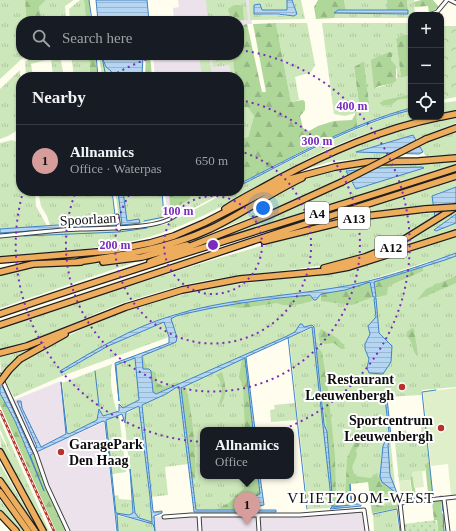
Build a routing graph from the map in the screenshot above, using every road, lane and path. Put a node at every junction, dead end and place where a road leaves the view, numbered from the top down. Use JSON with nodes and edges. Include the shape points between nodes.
{"nodes":[{"id":1,"x":447,"y":0,"type":"edge"},
{"id":2,"x":450,"y":0,"type":"edge"},
{"id":3,"x":456,"y":3,"type":"edge"},
{"id":4,"x":437,"y":12,"type":"edge"},
{"id":5,"x":456,"y":114,"type":"edge"},
{"id":6,"x":444,"y":116,"type":"edge"},
{"id":7,"x":428,"y":120,"type":"edge"},
{"id":8,"x":456,"y":128,"type":"edge"},
{"id":9,"x":456,"y":158,"type":"edge"},
{"id":10,"x":456,"y":168,"type":"edge"},
{"id":11,"x":316,"y":171,"type":"junction"},
{"id":12,"x":456,"y":176,"type":"edge"},
{"id":13,"x":456,"y":207,"type":"edge"},
{"id":14,"x":117,"y":216,"type":"dead end"},
{"id":15,"x":176,"y":216,"type":"dead end"},
{"id":16,"x":204,"y":223,"type":"junction"},
{"id":17,"x":119,"y":229,"type":"junction"},
{"id":18,"x":456,"y":233,"type":"edge"},
{"id":19,"x":0,"y":236,"type":"edge"},
{"id":20,"x":216,"y":236,"type":"junction"},
{"id":21,"x":232,"y":249,"type":"junction"},
{"id":22,"x":0,"y":260,"type":"edge"},
{"id":23,"x":77,"y":262,"type":"junction"},
{"id":24,"x":318,"y":270,"type":"junction"},
{"id":25,"x":0,"y":272,"type":"edge"},
{"id":26,"x":108,"y":277,"type":"junction"},
{"id":27,"x":0,"y":314,"type":"edge"},
{"id":28,"x":0,"y":325,"type":"edge"},
{"id":29,"x":81,"y":326,"type":"junction"},
{"id":30,"x":0,"y":353,"type":"edge"},
{"id":31,"x":0,"y":375,"type":"edge"},
{"id":32,"x":0,"y":382,"type":"edge"},
{"id":33,"x":0,"y":452,"type":"edge"},
{"id":34,"x":0,"y":458,"type":"edge"},
{"id":35,"x":0,"y":481,"type":"edge"},
{"id":36,"x":20,"y":488,"type":"junction"},
{"id":37,"x":0,"y":492,"type":"edge"},
{"id":38,"x":456,"y":497,"type":"edge"},
{"id":39,"x":444,"y":499,"type":"junction"},
{"id":40,"x":0,"y":514,"type":"edge"},
{"id":41,"x":199,"y":515,"type":"junction"},
{"id":42,"x":258,"y":515,"type":"junction"},
{"id":43,"x":164,"y":517,"type":"dead end"},
{"id":44,"x":16,"y":531,"type":"edge"},
{"id":45,"x":28,"y":531,"type":"edge"},
{"id":46,"x":35,"y":531,"type":"edge"},
{"id":47,"x":43,"y":531,"type":"edge"},
{"id":48,"x":68,"y":531,"type":"edge"},
{"id":49,"x":200,"y":531,"type":"edge"},
{"id":50,"x":259,"y":531,"type":"edge"},
{"id":51,"x":367,"y":531,"type":"edge"},
{"id":52,"x":403,"y":531,"type":"edge"},
{"id":53,"x":448,"y":531,"type":"edge"}],
"edges":[{"from":1,"to":4,"type":"street"},
{"from":2,"to":3,"type":"street"},
{"from":5,"to":6,"type":"highway"},
{"from":7,"to":16,"type":"highway","via":[[399,127],[339,148],[232,204]]},
{"from":8,"to":20,"type":"highway","number":"A13","bridge":true,"via":[[426,139],[342,182]]},
{"from":9,"to":11,"type":"highway","via":[[356,163]]},
{"from":10,"to":26,"type":"highway","number":"A4"},
{"from":11,"to":16,"type":"highway","via":[[290,179]]},
{"from":11,"to":23,"type":"highway","via":[[185,239],[141,252]]},
{"from":12,"to":21,"type":"highway","number":"A4"},
{"from":13,"to":21,"type":"highway","number":"A13","bridge":true,"via":[[390,212],[347,220]]},
{"from":13,"to":24,"type":"highway","number":"A12","via":[[395,245],[365,257]]},
{"from":14,"to":17,"type":"street"},
{"from":15,"to":17,"type":"street","name":"Spoorlaan","via":[[166,221]]},
{"from":16,"to":22,"type":"highway","via":[[163,239],[123,249]]},
{"from":17,"to":19,"type":"street","name":"Spoorlaan","via":[[79,229]]},
{"from":18,"to":24,"type":"highway","number":"A12","via":[[363,263],[327,271]]},
{"from":20,"to":23,"type":"highway","via":[[142,257]]},
{"from":20,"to":26,"type":"highway","number":"A13"},
{"from":21,"to":28,"type":"highway","number":"A4"},
{"from":23,"to":25,"type":"highway","via":[[27,264]]},
{"from":24,"to":29,"type":"highway","number":"A12","via":[[190,288],[131,306]]},
{"from":26,"to":27,"type":"highway","number":"A4"},
{"from":29,"to":30,"type":"highway","number":"A12"},
{"from":29,"to":32,"type":"highway","number":"A12","bridge":true,"via":[[20,359]]},
{"from":31,"to":48,"type":"street"},
{"from":33,"to":36,"type":"highway"},
{"from":34,"to":36,"type":"highway"},
{"from":35,"to":46,"type":"highway"},
{"from":36,"to":47,"type":"highway"},
{"from":37,"to":45,"type":"highway"},
{"from":38,"to":39,"type":"street"},
{"from":39,"to":52,"type":"street","via":[[400,503]]},
{"from":39,"to":53,"type":"street"},
{"from":40,"to":44,"type":"highway"},
{"from":41,"to":42,"type":"street"},
{"from":41,"to":43,"type":"street"},
{"from":41,"to":49,"type":"street"},
{"from":42,"to":50,"type":"street"},
{"from":42,"to":51,"type":"street","via":[[300,516],[364,510]]}]}
